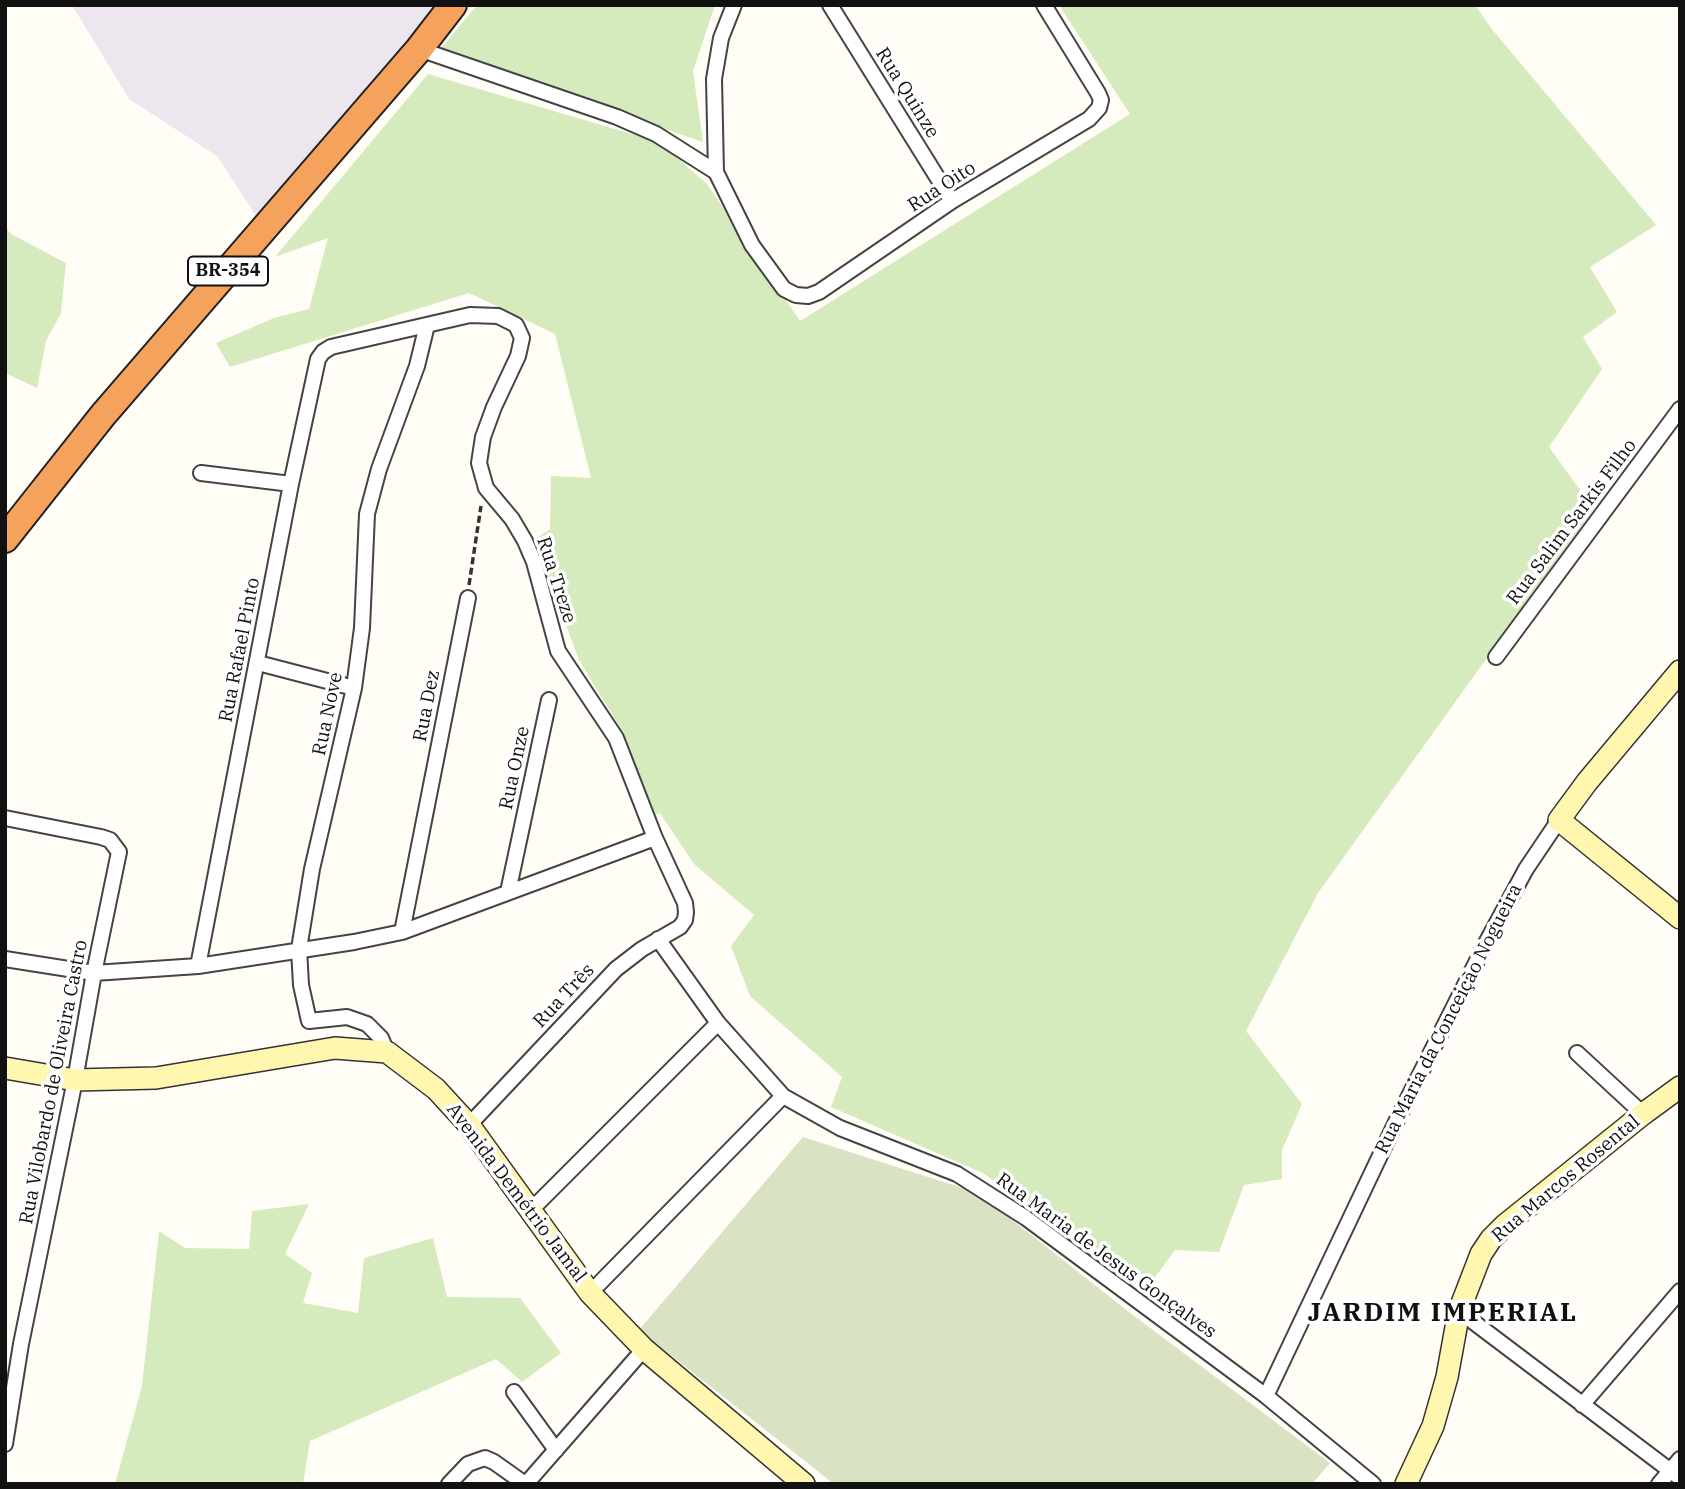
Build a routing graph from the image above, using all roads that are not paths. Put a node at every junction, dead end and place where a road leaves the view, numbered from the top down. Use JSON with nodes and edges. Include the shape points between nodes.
{"nodes":[{"id":1,"x":453,"y":5,"type":"edge"},
{"id":2,"x":734,"y":5,"type":"edge"},
{"id":3,"x":830,"y":5,"type":"edge"},
{"id":4,"x":1044,"y":5,"type":"edge"},
{"id":5,"x":419,"y":49,"type":"junction"},
{"id":6,"x":716,"y":172,"type":"junction"},
{"id":7,"x":952,"y":201,"type":"junction"},
{"id":8,"x":427,"y":325,"type":"junction"},
{"id":9,"x":1680,"y":409,"type":"edge"},
{"id":10,"x":201,"y":472,"type":"dead end"},
{"id":11,"x":291,"y":484,"type":"junction"},
{"id":12,"x":5,"y":539,"type":"edge"},
{"id":13,"x":468,"y":598,"type":"road end"},
{"id":14,"x":1496,"y":657,"type":"dead end"},
{"id":15,"x":258,"y":663,"type":"junction"},
{"id":16,"x":1680,"y":671,"type":"edge"},
{"id":17,"x":354,"y":688,"type":"junction"},
{"id":18,"x":549,"y":700,"type":"dead end"},
{"id":19,"x":5,"y":818,"type":"edge"},
{"id":20,"x":1559,"y":820,"type":"junction"},
{"id":21,"x":655,"y":838,"type":"junction"},
{"id":22,"x":508,"y":892,"type":"junction"},
{"id":23,"x":685,"y":903,"type":"joint"},
{"id":24,"x":1680,"y":918,"type":"edge"},
{"id":25,"x":402,"y":932,"type":"junction"},
{"id":26,"x":659,"y":939,"type":"junction"},
{"id":27,"x":299,"y":949,"type":"junction"},
{"id":28,"x":5,"y":959,"type":"edge"},
{"id":29,"x":198,"y":966,"type":"junction"},
{"id":30,"x":94,"y":974,"type":"junction"},
{"id":31,"x":719,"y":1023,"type":"junction"},
{"id":32,"x":387,"y":1052,"type":"junction"},
{"id":33,"x":1577,"y":1054,"type":"dead end"},
{"id":34,"x":5,"y":1068,"type":"edge"},
{"id":35,"x":75,"y":1080,"type":"junction"},
{"id":36,"x":1680,"y":1087,"type":"edge"},
{"id":37,"x":783,"y":1096,"type":"junction"},
{"id":38,"x":1643,"y":1114,"type":"junction"},
{"id":39,"x":469,"y":1125,"type":"junction"},
{"id":40,"x":530,"y":1211,"type":"junction"},
{"id":41,"x":1680,"y":1291,"type":"edge"},
{"id":42,"x":590,"y":1293,"type":"junction"},
{"id":43,"x":1459,"y":1311,"type":"junction"},
{"id":44,"x":644,"y":1349,"type":"junction"},
{"id":45,"x":514,"y":1392,"type":"dead end"},
{"id":46,"x":1266,"y":1396,"type":"junction"},
{"id":47,"x":1582,"y":1405,"type":"junction"},
{"id":48,"x":5,"y":1444,"type":"edge"},
{"id":49,"x":555,"y":1450,"type":"junction"},
{"id":50,"x":1677,"y":1470,"type":"edge"},
{"id":51,"x":449,"y":1484,"type":"edge"},
{"id":52,"x":525,"y":1484,"type":"edge"},
{"id":53,"x":804,"y":1484,"type":"edge"},
{"id":54,"x":1373,"y":1484,"type":"edge"},
{"id":55,"x":1406,"y":1484,"type":"edge"},
{"id":56,"x":1659,"y":1484,"type":"edge"}],
"edges":[{"from":1,"to":5,"type":"highway","number":"BR-354"},
{"from":2,"to":6,"type":"street","via":[[721,38],[714,79]]},
{"from":3,"to":7,"type":"street","name":"Rua Quinze"},
{"from":4,"to":7,"type":"street","name":"Rua Oito","via":[[1098,93],[1098,108],[1089,119]]},
{"from":5,"to":6,"type":"street","via":[[617,117],[656,134]]},
{"from":5,"to":12,"type":"highway","number":"BR-354","via":[[103,415]]},
{"from":6,"to":7,"type":"street","name":"Rua Oito","via":[[752,245],[783,289],[796,295],[819,292]]},
{"from":8,"to":11,"type":"street","name":"Rua Rafael Pinto","via":[[331,346],[323,352],[314,371]]},
{"from":8,"to":17,"type":"street","name":"Rua Nove","via":[[368,514]]},
{"from":8,"to":21,"type":"street","name":"Rua Treze","via":[[470,315],[498,317],[516,325],[522,338],[483,437],[479,463],[486,488],[525,541],[558,651],[616,738]]},
{"from":9,"to":14,"type":"street","name":"Rua Salim Sarkis Filho"},
{"from":10,"to":11,"type":"street"},
{"from":11,"to":15,"type":"street","name":"Rua Rafael Pinto"},
{"from":13,"to":25,"type":"street","name":"Rua Dez"},
{"from":15,"to":17,"type":"street"},
{"from":15,"to":29,"type":"street","name":"Rua Rafael Pinto"},
{"from":16,"to":20,"type":"street","name":"Rua Maria da Conceição Nogueira"},
{"from":17,"to":27,"type":"street","name":"Rua Nove","via":[[312,869]]},
{"from":18,"to":22,"type":"street","name":"Rua Onze"},
{"from":19,"to":30,"type":"street","name":"Rua Vilobardo de Oliveira Castro","via":[[101,837],[119,852]]},
{"from":20,"to":24,"type":"street"},
{"from":20,"to":46,"type":"street","name":"Rua Maria da Conceição Nogueira","via":[[1486,943]]},
{"from":21,"to":22,"type":"street"},
{"from":21,"to":23,"type":"street","name":"Rua Treze"},
{"from":22,"to":25,"type":"street"},
{"from":23,"to":26,"type":"street","name":"Rua Três","via":[[680,927]]},
{"from":25,"to":27,"type":"street"},
{"from":26,"to":31,"type":"street","name":"Rua Maria de Jesus Gonçalves"},
{"from":26,"to":39,"type":"street","name":"Rua Três","via":[[616,969]]},
{"from":27,"to":29,"type":"street"},
{"from":27,"to":32,"type":"street","name":"Rua Nove","via":[[309,1021],[347,1017],[367,1024]]},
{"from":28,"to":30,"type":"street"},
{"from":29,"to":30,"type":"street"},
{"from":30,"to":35,"type":"street","name":"Rua Vilobardo de Oliveira Castro"},
{"from":31,"to":37,"type":"street","name":"Rua Maria de Jesus Gonçalves"},
{"from":31,"to":40,"type":"street"},
{"from":32,"to":35,"type":"street","via":[[335,1048],[156,1078]]},
{"from":32,"to":39,"type":"street","name":"Avenida Demétrio Jamal","via":[[436,1089]]},
{"from":33,"to":38,"type":"street"},
{"from":34,"to":35,"type":"street"},
{"from":35,"to":48,"type":"street","name":"Rua Vilobardo de Oliveira Castro"},
{"from":36,"to":38,"type":"street","name":"Rua Marcos Rosental"},
{"from":37,"to":42,"type":"street"},
{"from":37,"to":46,"type":"street","name":"Rua Maria de Jesus Gonçalves","via":[[840,1128],[957,1174],[984,1190],[1076,1252]]},
{"from":38,"to":43,"type":"street","name":"Rua Marcos Rosental","via":[[1491,1239]]},
{"from":39,"to":40,"type":"street","name":"Avenida Demétrio Jamal"},
{"from":40,"to":42,"type":"street","name":"Avenida Demétrio Jamal"},
{"from":41,"to":47,"type":"street"},
{"from":42,"to":44,"type":"street","name":"Avenida Demétrio Jamal"},
{"from":43,"to":47,"type":"street"},
{"from":43,"to":55,"type":"street","name":"Rua Marcos Rosental","via":[[1433,1426]]},
{"from":44,"to":49,"type":"street"},
{"from":44,"to":53,"type":"street","name":"Avenida Demétrio Jamal"},
{"from":45,"to":49,"type":"street"},
{"from":46,"to":54,"type":"street","name":"Rua Maria de Jesus Gonçalves"},
{"from":47,"to":50,"type":"street"},
{"from":49,"to":52,"type":"street"},
{"from":50,"to":56,"type":"street"},
{"from":51,"to":52,"type":"street","via":[[468,1464],[485,1458]]}]}
